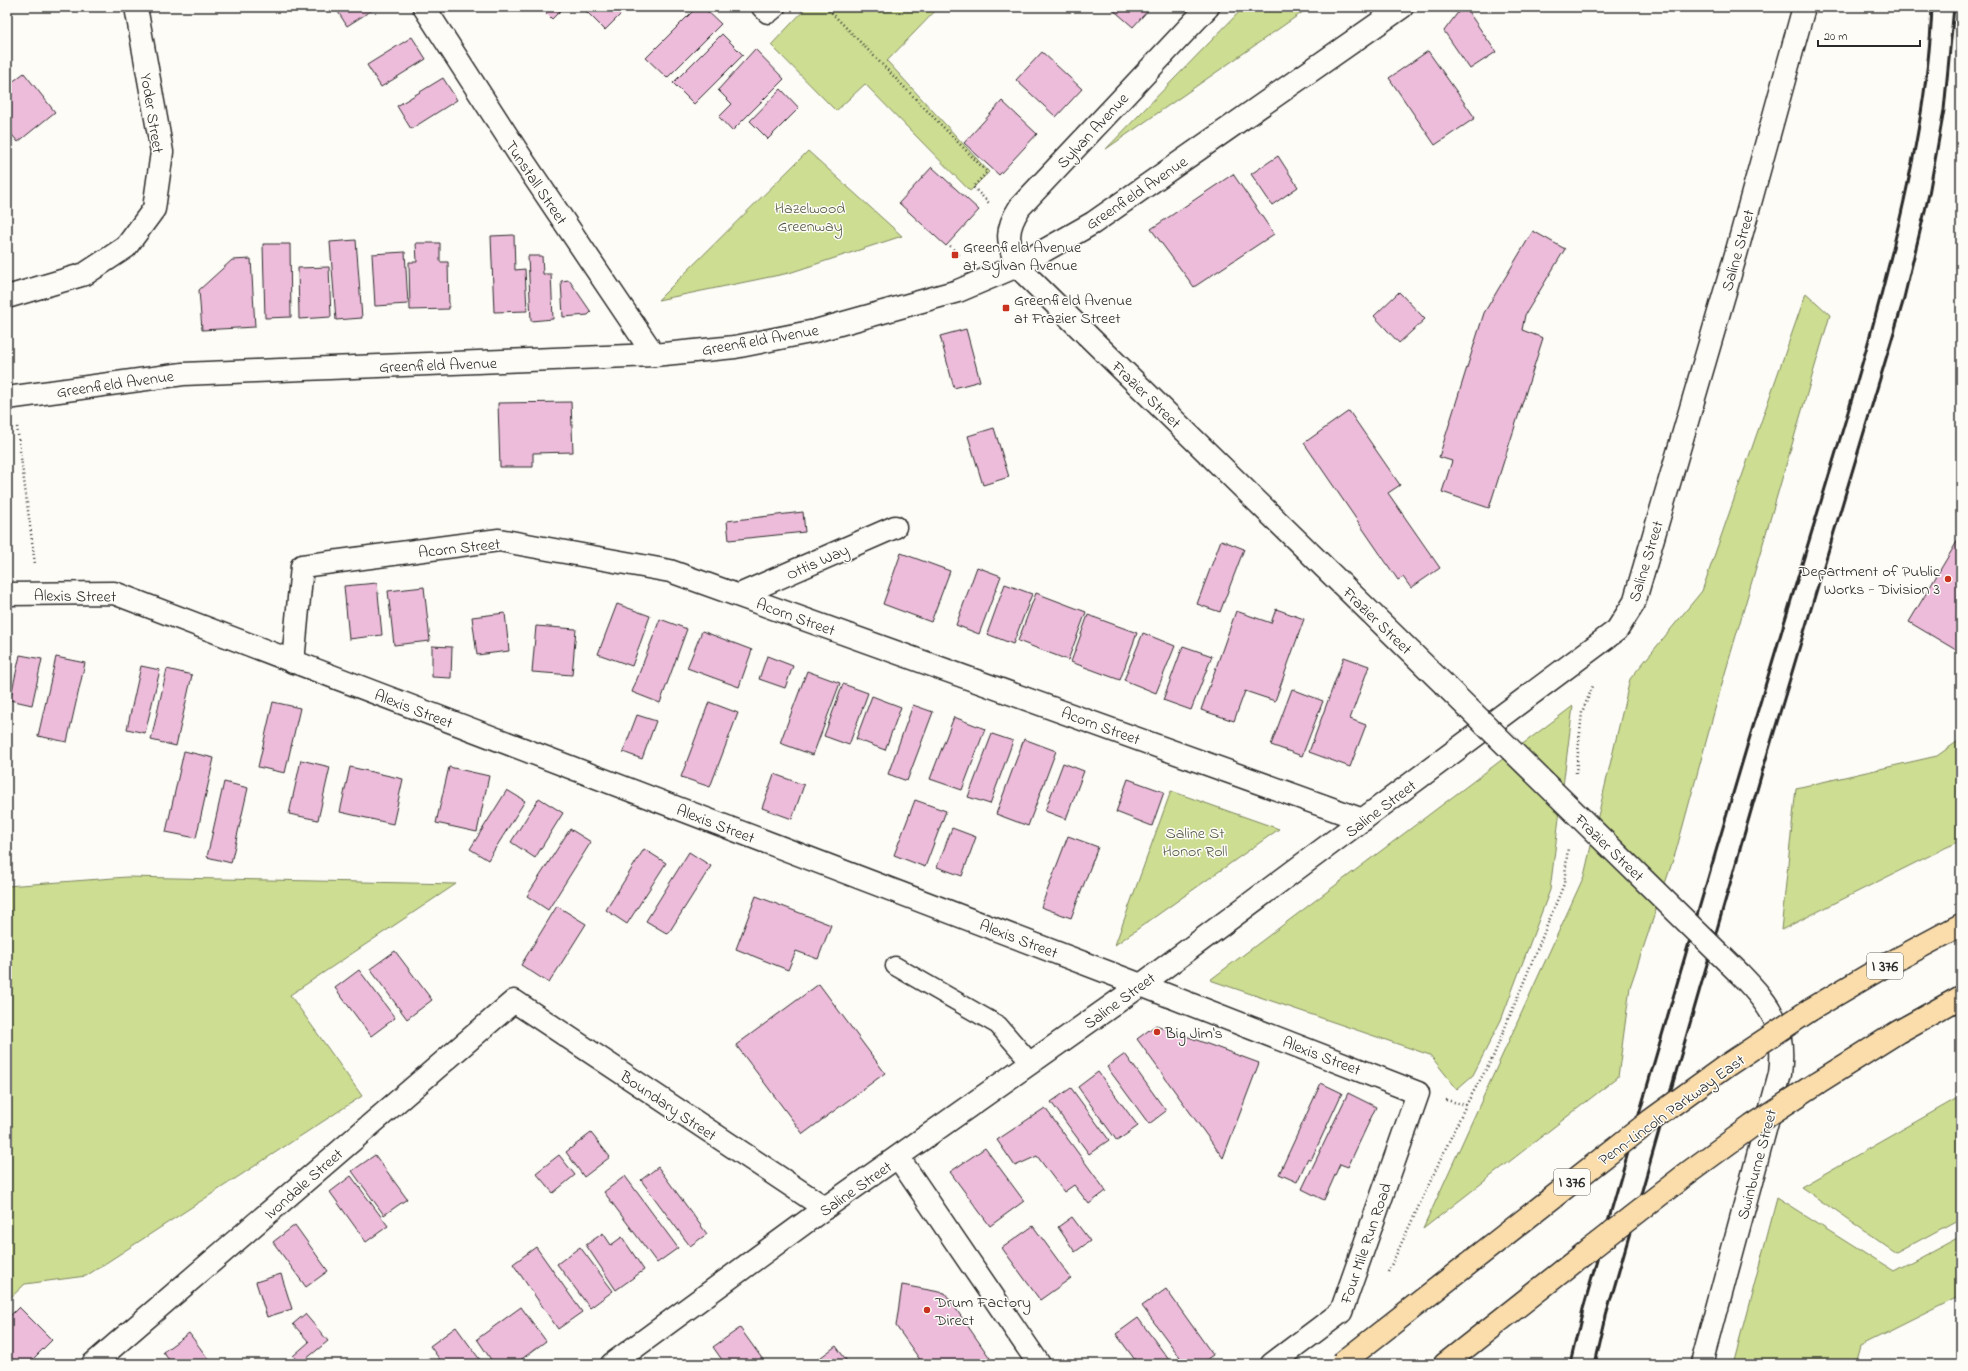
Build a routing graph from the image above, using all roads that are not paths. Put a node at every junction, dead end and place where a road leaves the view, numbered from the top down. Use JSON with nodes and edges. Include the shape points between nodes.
{"nodes":[{"id":1,"x":136,"y":7,"type":"edge"},
{"id":2,"x":424,"y":7,"type":"edge"},
{"id":3,"x":1208,"y":7,"type":"edge"},
{"id":4,"x":1402,"y":7,"type":"edge"},
{"id":5,"x":1804,"y":7,"type":"edge"},
{"id":6,"x":1017,"y":266,"type":"junction"},
{"id":7,"x":7,"y":297,"type":"edge"},
{"id":8,"x":654,"y":354,"type":"junction"},
{"id":9,"x":7,"y":398,"type":"edge"},
{"id":10,"x":895,"y":527,"type":"dead end"},
{"id":11,"x":7,"y":594,"type":"edge"},
{"id":12,"x":739,"y":595,"type":"junction"},
{"id":13,"x":293,"y":662,"type":"junction"},
{"id":14,"x":1363,"y":820,"type":"junction"},
{"id":15,"x":1961,"y":925,"type":"edge"},
{"id":16,"x":895,"y":966,"type":"dead end"},
{"id":17,"x":1740,"y":974,"type":"joint"},
{"id":18,"x":1141,"y":985,"type":"junction"},
{"id":19,"x":1961,"y":997,"type":"edge"},
{"id":20,"x":514,"y":1001,"type":"joint"},
{"id":21,"x":1031,"y":1063,"type":"junction"},
{"id":22,"x":1418,"y":1093,"type":"joint"},
{"id":23,"x":898,"y":1157,"type":"junction"},
{"id":24,"x":825,"y":1208,"type":"junction"},
{"id":25,"x":93,"y":1364,"type":"edge"},
{"id":26,"x":612,"y":1364,"type":"edge"},
{"id":27,"x":1039,"y":1364,"type":"edge"},
{"id":28,"x":1272,"y":1364,"type":"edge"},
{"id":29,"x":1342,"y":1364,"type":"edge"},
{"id":30,"x":1445,"y":1364,"type":"edge"},
{"id":31,"x":1702,"y":1364,"type":"edge"}],
"edges":[{"from":1,"to":7,"type":"street","name":"Yoder Street","via":[[162,152],[154,209],[126,247],[85,274]]},
{"from":2,"to":8,"type":"street","name":"Tunstall Street","via":[[524,162]]},
{"from":3,"to":6,"type":"street","name":"Sylvan Avenue","via":[[1020,207],[1011,220],[1008,234]]},
{"from":4,"to":6,"type":"street","name":"Greenfield Avenue","via":[[1093,223]]},
{"from":5,"to":14,"type":"street","name":"Saline Street","via":[[1736,254],[1634,603],[1617,630]]},
{"from":6,"to":8,"type":"street","name":"Greenfield Avenue","via":[[958,291],[815,331],[735,347]]},
{"from":6,"to":17,"type":"street","name":"Frazier Street","bridge":true},
{"from":8,"to":9,"type":"street","name":"Greenfield Avenue","via":[[183,374]]},
{"from":10,"to":12,"type":"street","name":"Ottis Way"},
{"from":11,"to":13,"type":"street","name":"Alexis Street","via":[[114,593]]},
{"from":12,"to":13,"type":"street","name":"Acorn Street","via":[[670,571],[499,540],[302,566]]},
{"from":12,"to":14,"type":"street","name":"Acorn Street"},
{"from":13,"to":18,"type":"street","name":"Alexis Street"},
{"from":14,"to":18,"type":"street","name":"Saline Street"},
{"from":15,"to":29,"type":"highway","name":"Penn-Lincoln Parkway East","number":"I 376","bridge":true,"via":[[1810,1010],[1726,1066],[1650,1121]]},
{"from":16,"to":21,"type":"lane","via":[[998,1024]]},
{"from":17,"to":31,"type":"street","name":"Swinburne Street","via":[[1771,1011],[1780,1031],[1783,1052],[1780,1074]]},
{"from":18,"to":21,"type":"street","name":"Saline Street"},
{"from":18,"to":22,"type":"street","name":"Alexis Street"},
{"from":19,"to":30,"type":"highway","bridge":true,"via":[[1898,1032],[1752,1126],[1689,1172]]},
{"from":20,"to":24,"type":"street","name":"Boundary Street"},
{"from":20,"to":25,"type":"street","name":"Ivondale Street"},
{"from":21,"to":23,"type":"street","name":"Saline Street"},
{"from":22,"to":28,"type":"street","name":"Four Mile Run Road","via":[[1341,1312]]},
{"from":23,"to":24,"type":"street","name":"Saline Street"},
{"from":23,"to":27,"type":"street"},
{"from":24,"to":26,"type":"street","name":"Saline Street"}]}
